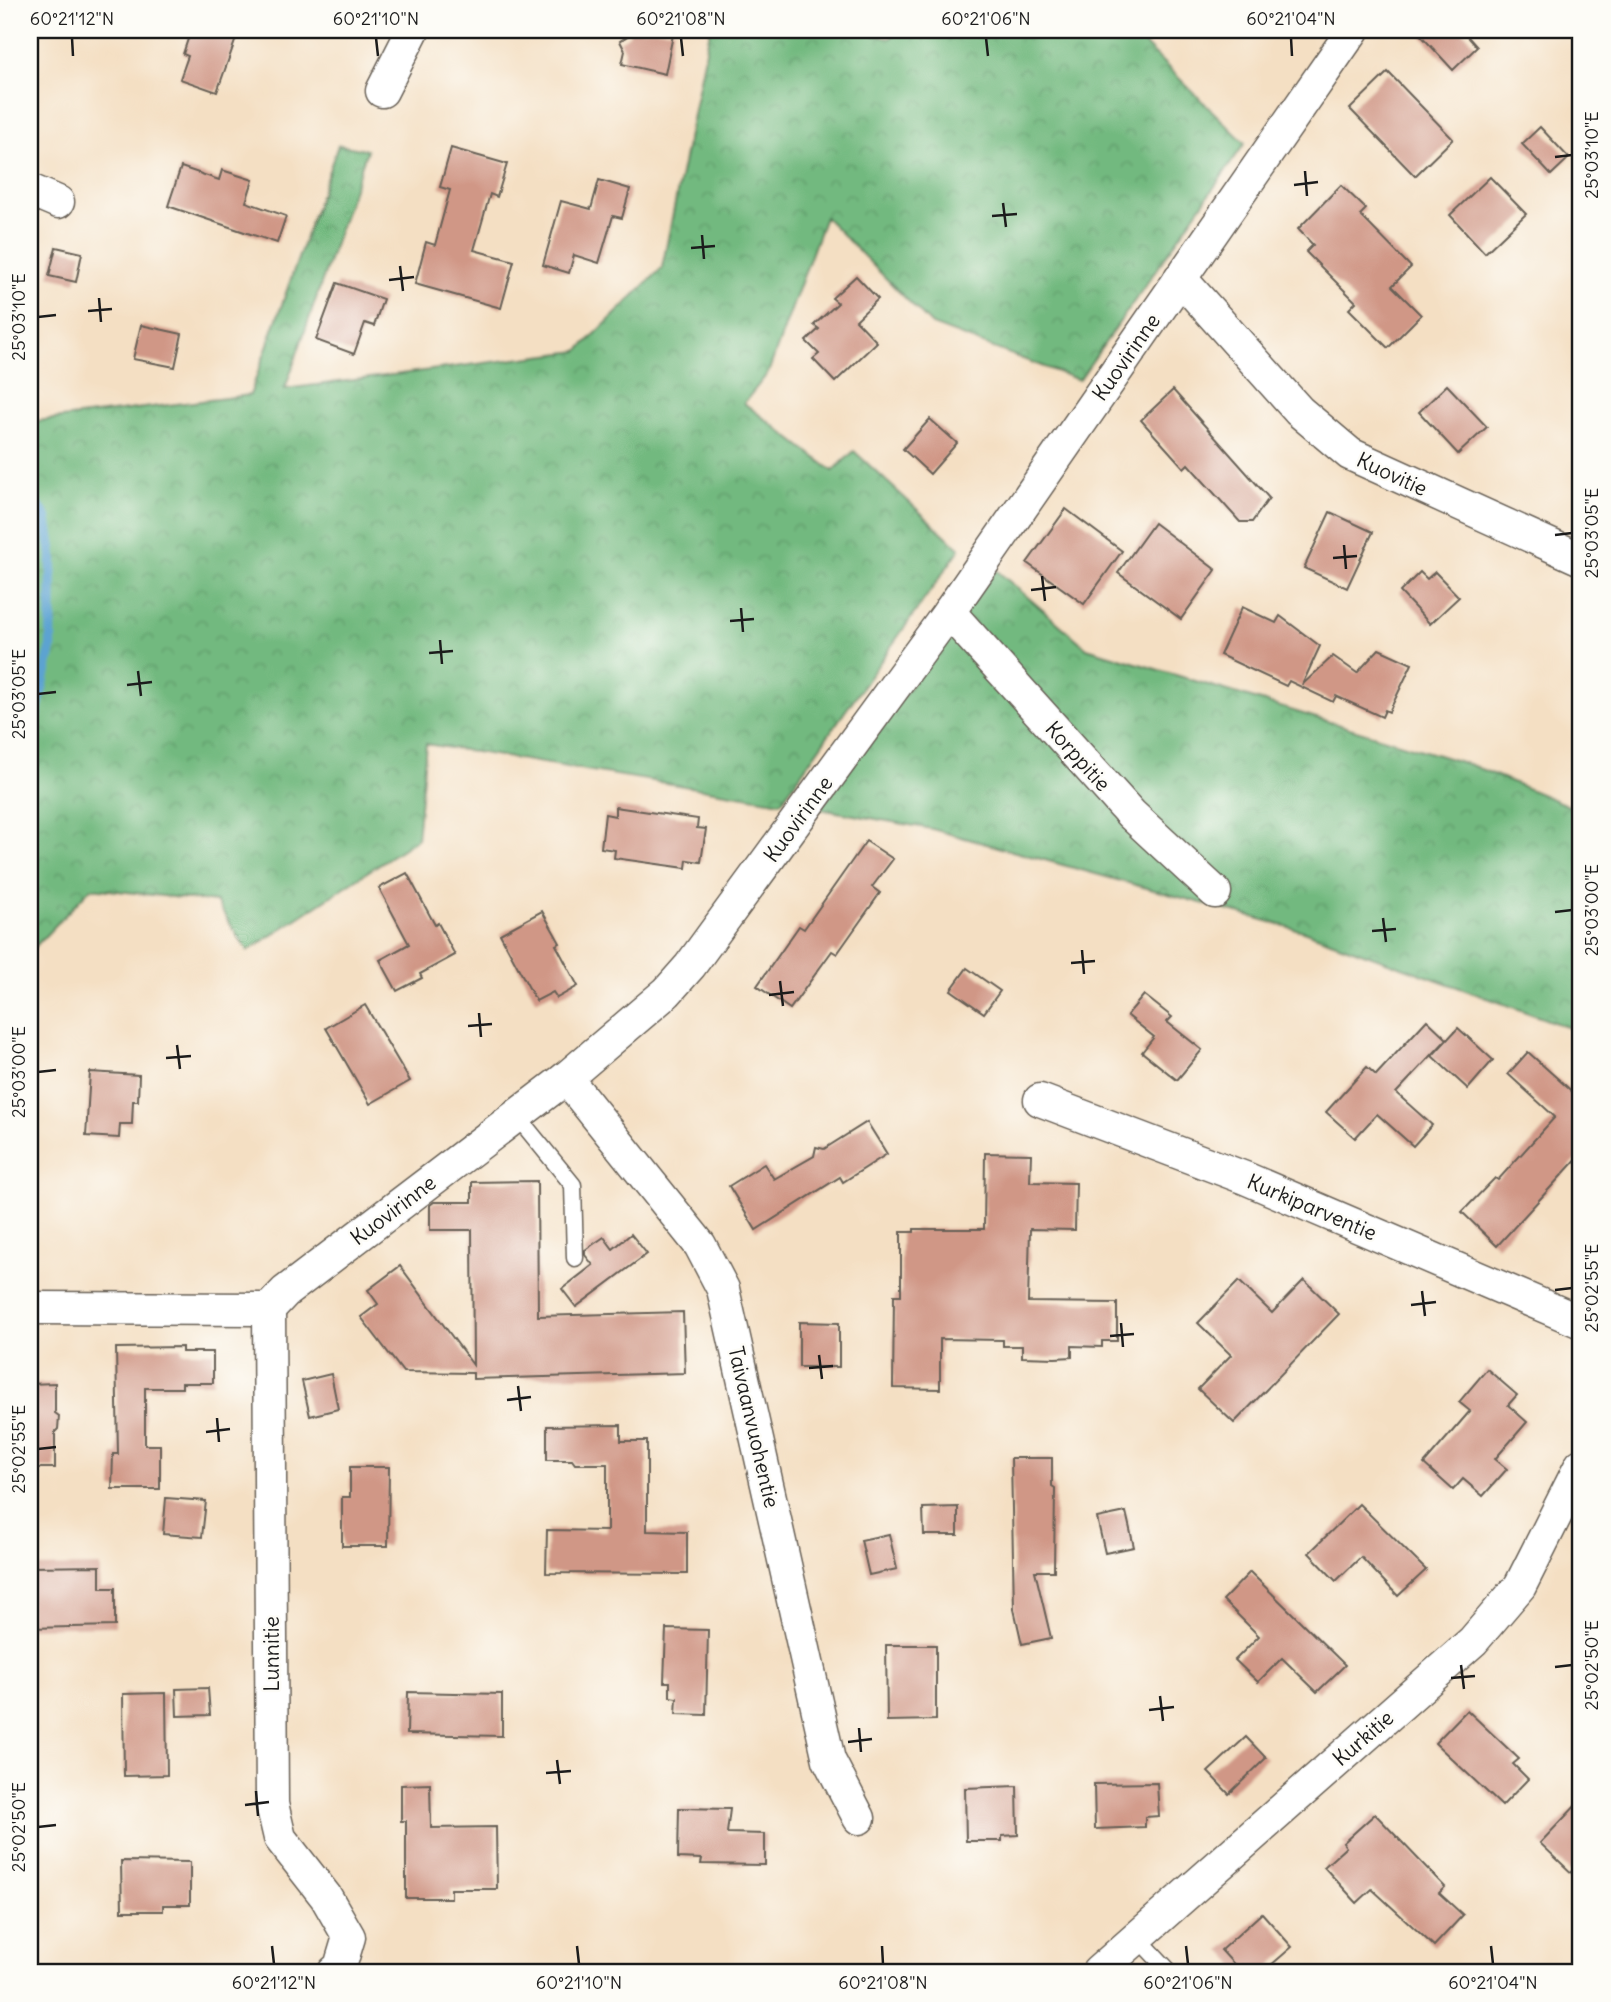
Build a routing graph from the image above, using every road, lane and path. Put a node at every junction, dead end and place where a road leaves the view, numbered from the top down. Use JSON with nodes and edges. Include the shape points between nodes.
{"nodes":[{"id":1,"x":413,"y":30,"type":"edge"},
{"id":2,"x":1353,"y":30,"type":"edge"},
{"id":3,"x":382,"y":90,"type":"dead end"},
{"id":4,"x":1180,"y":278,"type":"junction"},
{"id":5,"x":1581,"y":559,"type":"edge"},
{"id":6,"x":949,"y":612,"type":"junction"},
{"id":7,"x":1215,"y":892,"type":"dead end"},
{"id":8,"x":566,"y":1078,"type":"junction"},
{"id":9,"x":1040,"y":1100,"type":"dead end"},
{"id":10,"x":516,"y":1115,"type":"junction"},
{"id":11,"x":575,"y":1258,"type":"dead end"},
{"id":12,"x":30,"y":1308,"type":"edge"},
{"id":13,"x":269,"y":1309,"type":"junction"},
{"id":14,"x":1581,"y":1322,"type":"edge"},
{"id":15,"x":1581,"y":1465,"type":"edge"},
{"id":16,"x":859,"y":1818,"type":"dead end"},
{"id":17,"x":1138,"y":1937,"type":"junction"},
{"id":18,"x":334,"y":1972,"type":"edge"},
{"id":19,"x":1098,"y":1972,"type":"edge"},
{"id":20,"x":1170,"y":1972,"type":"edge"}],
"edges":[{"from":1,"to":3,"type":"street"},
{"from":2,"to":4,"type":"street","name":"Kuovirinne"},
{"from":4,"to":5,"type":"street","name":"Kuovitie","via":[[1298,411],[1350,454]]},
{"from":4,"to":6,"type":"street","name":"Kuovirinne"},
{"from":6,"to":7,"type":"street","name":"Korppitie","via":[[1131,814]]},
{"from":6,"to":8,"type":"street","name":"Kuovirinne","via":[[690,966],[667,992]]},
{"from":8,"to":10,"type":"street","name":"Kuovirinne"},
{"from":8,"to":16,"type":"street","name":"Taivaanvuohentie","via":[[700,1245],[723,1289],[829,1760]]},
{"from":9,"to":14,"type":"street","name":"Kurkiparventie","via":[[1245,1178]]},
{"from":10,"to":11,"type":"lane","via":[[573,1185]]},
{"from":10,"to":13,"type":"street","name":"Kuovirinne"},
{"from":12,"to":13,"type":"street"},
{"from":13,"to":18,"type":"street","name":"Lunnitie","via":[[272,1804],[280,1838],[326,1897],[349,1937],[340,1967]]},
{"from":15,"to":17,"type":"street","name":"Kurkitie","via":[[1520,1586],[1473,1641]]},
{"from":17,"to":19,"type":"street","name":"Kurkitie"},
{"from":17,"to":20,"type":"lane"}]}
